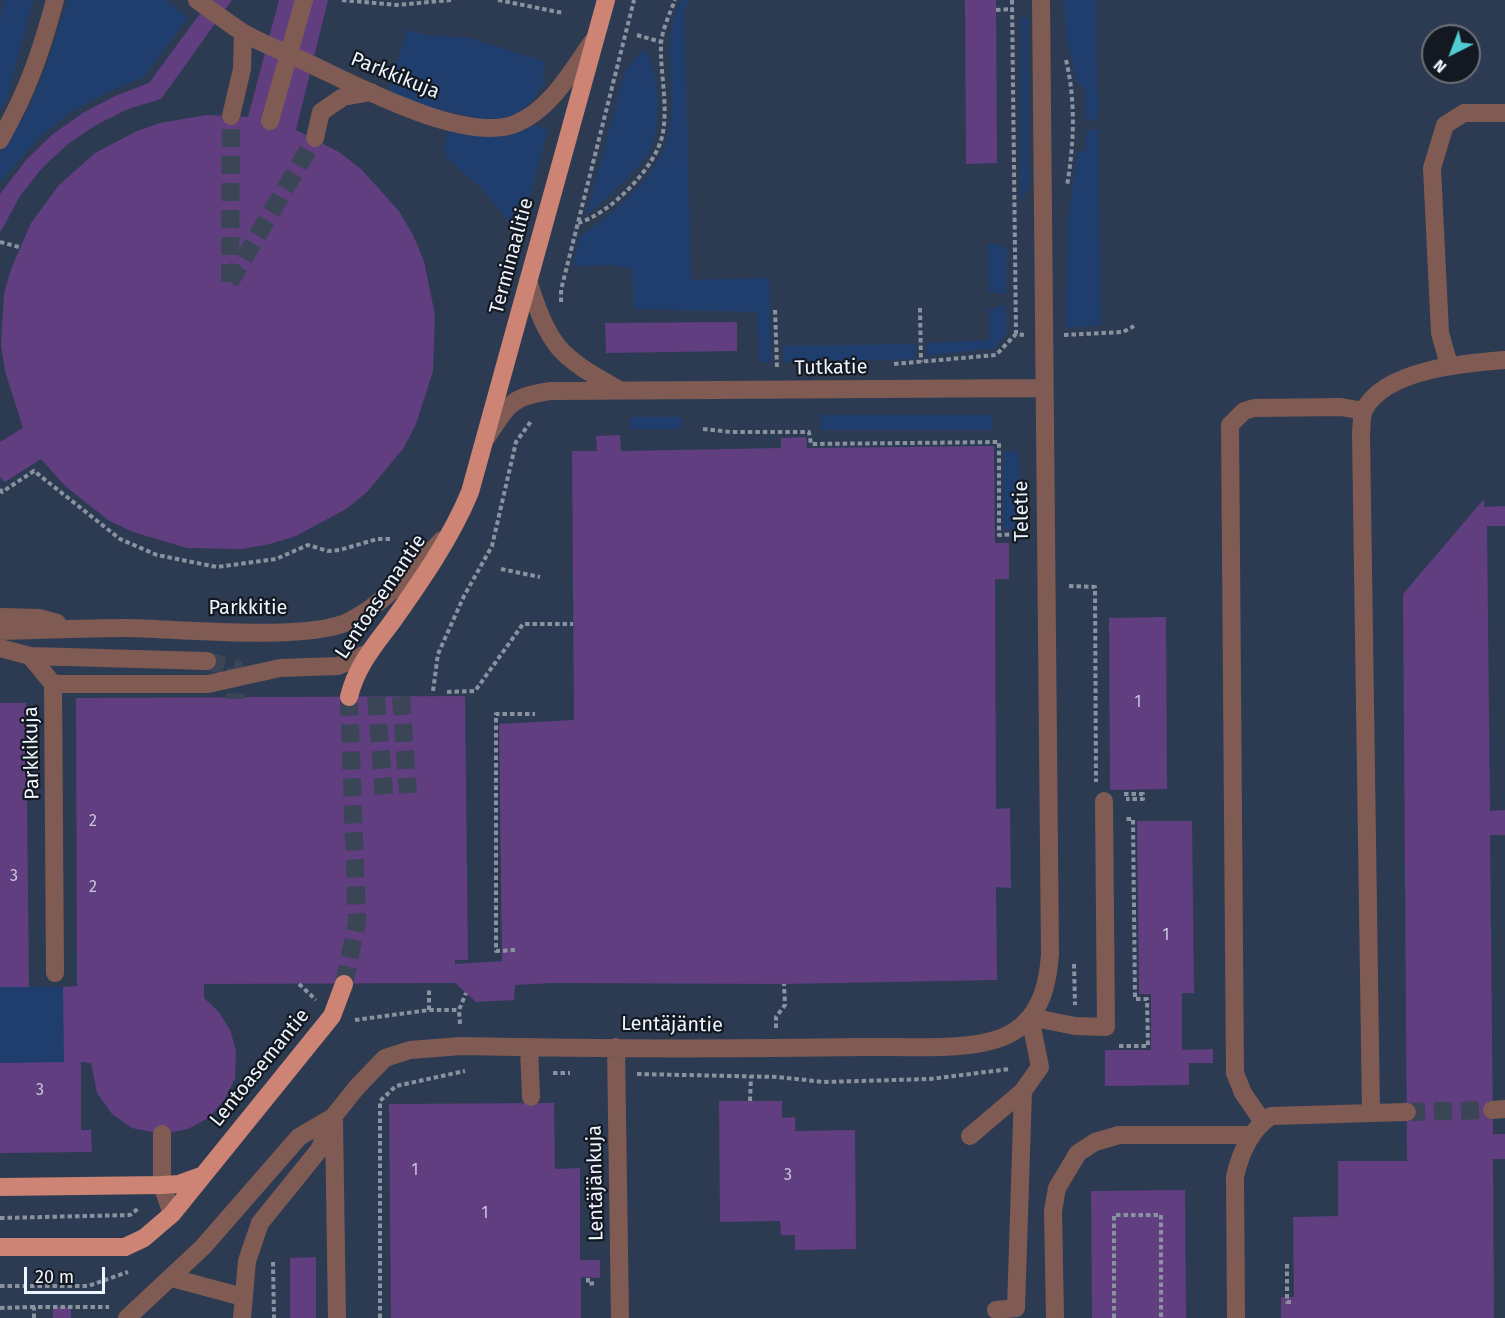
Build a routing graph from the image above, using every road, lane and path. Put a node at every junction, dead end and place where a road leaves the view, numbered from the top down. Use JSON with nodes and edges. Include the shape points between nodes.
{"nodes":[{"id":1,"x":55,"y":0,"type":"edge"},
{"id":2,"x":197,"y":0,"type":"edge"},
{"id":3,"x":304,"y":0,"type":"edge"},
{"id":4,"x":342,"y":0,"type":"edge"},
{"id":5,"x":451,"y":0,"type":"edge"},
{"id":6,"x":498,"y":0,"type":"edge"},
{"id":7,"x":606,"y":0,"type":"edge"},
{"id":8,"x":634,"y":0,"type":"edge"},
{"id":9,"x":675,"y":0,"type":"edge"},
{"id":10,"x":1012,"y":0,"type":"edge"},
{"id":11,"x":1041,"y":0,"type":"edge"},
{"id":12,"x":1013,"y":9,"type":"junction"},
{"id":13,"x":996,"y":10,"type":"dead end"},
{"id":14,"x":563,"y":13,"type":"dead end"},
{"id":15,"x":243,"y":33,"type":"junction"},
{"id":16,"x":637,"y":35,"type":"dead end"},
{"id":17,"x":592,"y":42,"type":"junction"},
{"id":18,"x":661,"y":42,"type":"junction"},
{"id":19,"x":370,"y":92,"type":"junction"},
{"id":20,"x":1505,"y":113,"type":"edge"},
{"id":21,"x":231,"y":116,"type":"tunnel mouth"},
{"id":22,"x":270,"y":122,"type":"dead end"},
{"id":23,"x":315,"y":138,"type":"tunnel mouth"},
{"id":24,"x":0,"y":140,"type":"edge"},
{"id":25,"x":577,"y":223,"type":"junction"},
{"id":26,"x":0,"y":242,"type":"edge"},
{"id":27,"x":19,"y":247,"type":"dead end"},
{"id":28,"x":528,"y":282,"type":"junction"},
{"id":29,"x":561,"y":307,"type":"dead end"},
{"id":30,"x":920,"y":308,"type":"dead end"},
{"id":31,"x":775,"y":310,"type":"dead end"},
{"id":32,"x":1016,"y":334,"type":"dead end"},
{"id":33,"x":996,"y":355,"type":"dead end"},
{"id":34,"x":1505,"y":360,"type":"edge"},
{"id":35,"x":921,"y":362,"type":"junction"},
{"id":36,"x":1449,"y":364,"type":"junction"},
{"id":37,"x":885,"y":365,"type":"dead end"},
{"id":38,"x":766,"y":369,"type":"dead end"},
{"id":39,"x":1043,"y":388,"type":"junction"},
{"id":40,"x":619,"y":390,"type":"junction"},
{"id":41,"x":551,"y":391,"type":"junction"},
{"id":42,"x":1364,"y":411,"type":"junction"},
{"id":43,"x":704,"y":429,"type":"dead end"},
{"id":44,"x":483,"y":443,"type":"junction"},
{"id":45,"x":0,"y":489,"type":"edge"},
{"id":46,"x":457,"y":524,"type":"junction"},
{"id":47,"x":392,"y":539,"type":"dead end"},
{"id":48,"x":1026,"y":546,"type":"dead end"},
{"id":49,"x":501,"y":569,"type":"dead end"},
{"id":50,"x":540,"y":577,"type":"dead end"},
{"id":51,"x":1069,"y":586,"type":"dead end"},
{"id":52,"x":0,"y":616,"type":"edge"},
{"id":53,"x":573,"y":624,"type":"dead end"},
{"id":54,"x":77,"y":629,"type":"junction"},
{"id":55,"x":0,"y":631,"type":"edge"},
{"id":56,"x":0,"y":648,"type":"edge"},
{"id":57,"x":368,"y":653,"type":"junction"},
{"id":58,"x":30,"y":656,"type":"junction"},
{"id":59,"x":207,"y":661,"type":"tunnel mouth"},
{"id":60,"x":53,"y":684,"type":"junction"},
{"id":61,"x":433,"y":691,"type":"dead end"},
{"id":62,"x":447,"y":692,"type":"dead end"},
{"id":63,"x":349,"y":697,"type":"tunnel mouth"},
{"id":64,"x":535,"y":714,"type":"dead end"},
{"id":65,"x":1100,"y":795,"type":"joint"},
{"id":66,"x":515,"y":950,"type":"dead end"},
{"id":67,"x":55,"y":973,"type":"dead end"},
{"id":68,"x":299,"y":984,"type":"dead end"},
{"id":69,"x":344,"y":984,"type":"tunnel mouth"},
{"id":70,"x":429,"y":989,"type":"dead end"},
{"id":71,"x":466,"y":993,"type":"dead end"},
{"id":72,"x":320,"y":1005,"type":"dead end"},
{"id":73,"x":429,"y":1010,"type":"junction"},
{"id":74,"x":1030,"y":1017,"type":"junction"},
{"id":75,"x":347,"y":1021,"type":"dead end"},
{"id":76,"x":529,"y":1047,"type":"junction"},
{"id":77,"x":616,"y":1047,"type":"junction"},
{"id":78,"x":1040,"y":1067,"type":"junction"},
{"id":79,"x":475,"y":1071,"type":"dead end"},
{"id":80,"x":531,"y":1073,"type":"junction"},
{"id":81,"x":577,"y":1073,"type":"dead end"},
{"id":82,"x":617,"y":1074,"type":"junction"},
{"id":83,"x":751,"y":1076,"type":"junction"},
{"id":84,"x":1023,"y":1091,"type":"junction"},
{"id":85,"x":531,"y":1097,"type":"dead end"},
{"id":86,"x":750,"y":1101,"type":"dead end"},
{"id":87,"x":1371,"y":1112,"type":"junction"},
{"id":88,"x":1407,"y":1112,"type":"tunnel mouth"},
{"id":89,"x":333,"y":1117,"type":"junction"},
{"id":90,"x":1258,"y":1128,"type":"junction"},
{"id":91,"x":162,"y":1134,"type":"dead end"},
{"id":92,"x":970,"y":1136,"type":"dead end"},
{"id":93,"x":201,"y":1176,"type":"junction"},
{"id":94,"x":162,"y":1185,"type":"junction"},
{"id":95,"x":0,"y":1187,"type":"edge"},
{"id":96,"x":140,"y":1208,"type":"dead end"},
{"id":97,"x":172,"y":1214,"type":"junction"},
{"id":98,"x":0,"y":1218,"type":"edge"},
{"id":99,"x":0,"y":1247,"type":"edge"},
{"id":100,"x":273,"y":1262,"type":"dead end"},
{"id":101,"x":1287,"y":1264,"type":"dead end"},
{"id":102,"x":128,"y":1272,"type":"dead end"},
{"id":103,"x":172,"y":1278,"type":"junction"},
{"id":104,"x":588,"y":1278,"type":"dead end"},
{"id":105,"x":604,"y":1283,"type":"dead end"},
{"id":106,"x":0,"y":1286,"type":"edge"},
{"id":107,"x":243,"y":1298,"type":"junction"},
{"id":108,"x":1294,"y":1302,"type":"dead end"},
{"id":109,"x":34,"y":1307,"type":"junction"},
{"id":110,"x":0,"y":1308,"type":"edge"},
{"id":111,"x":996,"y":1310,"type":"dead end"},
{"id":112,"x":129,"y":1313,"type":"edge"},
{"id":113,"x":34,"y":1318,"type":"edge"},
{"id":114,"x":242,"y":1318,"type":"edge"},
{"id":115,"x":274,"y":1318,"type":"edge"},
{"id":116,"x":337,"y":1318,"type":"edge"},
{"id":117,"x":380,"y":1318,"type":"edge"},
{"id":118,"x":620,"y":1318,"type":"edge"},
{"id":119,"x":1055,"y":1318,"type":"edge"},
{"id":120,"x":1114,"y":1318,"type":"edge"},
{"id":121,"x":1161,"y":1318,"type":"edge"},
{"id":122,"x":1236,"y":1318,"type":"edge"}],
"edges":[{"from":1,"to":24,"type":"street","via":[[39,60],[22,102]]},
{"from":2,"to":15,"type":"street","name":"Parkkikuja"},
{"from":3,"to":22,"type":"street"},
{"from":4,"to":5,"type":"path","via":[[397,5]]},
{"from":6,"to":14,"type":"path"},
{"from":7,"to":17,"type":"main road","name":"Terminaalitie"},
{"from":8,"to":25,"type":"path"},
{"from":9,"to":18,"type":"path"},
{"from":10,"to":12,"type":"path"},
{"from":11,"to":39,"type":"street","name":"Teletie"},
{"from":12,"to":13,"type":"path"},
{"from":12,"to":32,"type":"path"},
{"from":15,"to":19,"type":"street","name":"Parkkikuja"},
{"from":15,"to":21,"type":"street","via":[[242,69]]},
{"from":16,"to":18,"type":"path"},
{"from":17,"to":19,"type":"street","name":"Parkkikuja","via":[[559,90],[525,120],[513,125],[486,128],[455,122],[416,112]]},
{"from":17,"to":28,"type":"main road","name":"Terminaalitie"},
{"from":18,"to":25,"type":"path","via":[[663,133],[656,151],[626,193],[591,219]]},
{"from":19,"to":23,"type":"street","via":[[343,97],[321,112]]},
{"from":20,"to":36,"type":"street","via":[[1464,113],[1445,125],[1432,168],[1440,333]]},
{"from":25,"to":29,"type":"path","via":[[561,290]]},
{"from":26,"to":27,"type":"path"},
{"from":28,"to":40,"type":"street","via":[[548,335],[561,352]]},
{"from":28,"to":44,"type":"main road","name":"Terminaalitie"},
{"from":30,"to":35,"type":"path"},
{"from":31,"to":38,"type":"path","via":[[777,369]]},
{"from":33,"to":35,"type":"path"},
{"from":34,"to":36,"type":"street"},
{"from":35,"to":37,"type":"path"},
{"from":36,"to":42,"type":"street","via":[[1399,381],[1376,395]]},
{"from":39,"to":40,"type":"street","name":"Tutkatie"},
{"from":39,"to":74,"type":"street","name":"Teletie","via":[[1050,954],[1048,981]]},
{"from":40,"to":41,"type":"street","name":"Tutkatie"},
{"from":41,"to":44,"type":"street","name":"Tutkatie","via":[[526,394],[507,406]]},
{"from":41,"to":61,"type":"path","via":[[547,412],[526,426],[516,442],[492,546],[438,654]]},
{"from":42,"to":87,"type":"street","via":[[1361,433]]},
{"from":42,"to":90,"type":"street","via":[[1341,407],[1254,408],[1244,411],[1230,425],[1235,1073]]},
{"from":43,"to":48,"type":"path","via":[[809,432],[811,444],[999,442],[999,535],[1026,534]]},
{"from":44,"to":46,"type":"main road","name":"Terminaalitie"},
{"from":45,"to":47,"type":"path","via":[[2,492],[34,471],[120,539],[157,555],[218,567],[276,559],[308,545],[328,551],[377,538]]},
{"from":46,"to":54,"type":"street","name":"Parkkitie","via":[[399,585],[348,622],[319,629],[257,632]]},
{"from":46,"to":57,"type":"main road","name":"Lentoasemantie"},
{"from":49,"to":50,"type":"path"},
{"from":51,"to":65,"type":"path","via":[[1095,587]]},
{"from":52,"to":54,"type":"street","via":[[39,618]]},
{"from":53,"to":62,"type":"path","via":[[523,624],[475,691]]},
{"from":54,"to":55,"type":"street","name":"Parkkitie"},
{"from":56,"to":58,"type":"street"},
{"from":57,"to":60,"type":"street","via":[[338,666],[280,668],[208,684]]},
{"from":57,"to":63,"type":"main road","name":"Lentoasemantie","via":[[353,679]]},
{"from":58,"to":59,"type":"street"},
{"from":58,"to":60,"type":"street","name":"Parkkikuja"},
{"from":60,"to":67,"type":"street","name":"Parkkikuja"},
{"from":64,"to":66,"type":"path","via":[[496,714],[496,951]]},
{"from":65,"to":74,"type":"street","via":[[1106,1027],[1075,1026]]},
{"from":68,"to":72,"type":"path"},
{"from":69,"to":93,"type":"main road","name":"Lentoasemantie","via":[[332,1016]]},
{"from":70,"to":73,"type":"path"},
{"from":71,"to":73,"type":"path","via":[[459,1010]]},
{"from":73,"to":75,"type":"path"},
{"from":74,"to":77,"type":"street","name":"Lentäjäntie","via":[[1013,1032],[978,1045]]},
{"from":74,"to":78,"type":"street"},
{"from":76,"to":77,"type":"street","name":"Lentäjäntie"},
{"from":76,"to":80,"type":"street"},
{"from":76,"to":89,"type":"street","name":"Lentäjäntie","via":[[461,1046],[410,1050],[386,1058]]},
{"from":77,"to":82,"type":"street","name":"Lentäjänkuja"},
{"from":78,"to":83,"type":"path","via":[[930,1079],[824,1082]]},
{"from":78,"to":84,"type":"street"},
{"from":79,"to":117,"type":"path","via":[[396,1086],[380,1101]]},
{"from":80,"to":81,"type":"path"},
{"from":80,"to":85,"type":"street"},
{"from":82,"to":83,"type":"path"},
{"from":82,"to":118,"type":"street","name":"Lentäjänkuja"},
{"from":83,"to":86,"type":"path"},
{"from":84,"to":92,"type":"street"},
{"from":84,"to":111,"type":"street","via":[[1016,1308]]},
{"from":87,"to":88,"type":"street"},
{"from":87,"to":90,"type":"street","via":[[1271,1116]]},
{"from":89,"to":103,"type":"street","name":"Lentäjäntie","via":[[299,1137]]},
{"from":89,"to":107,"type":"street","name":"Lentäjäntie","via":[[319,1150],[260,1223],[247,1261]]},
{"from":89,"to":116,"type":"street"},
{"from":90,"to":119,"type":"street","via":[[1119,1136],[1095,1142],[1078,1153],[1057,1188],[1053,1211]]},
{"from":90,"to":122,"type":"street","via":[[1240,1155],[1235,1177]]},
{"from":91,"to":94,"type":"street"},
{"from":93,"to":94,"type":"main road"},
{"from":93,"to":97,"type":"main road","name":"Lentoasemantie"},
{"from":94,"to":95,"type":"main road"},
{"from":94,"to":97,"type":"street"},
{"from":96,"to":98,"type":"path","via":[[130,1215]]},
{"from":97,"to":99,"type":"main road","name":"Lentoasemantie","via":[[144,1238],[125,1247]]},
{"from":100,"to":115,"type":"path"},
{"from":101,"to":108,"type":"path","via":[[1287,1302]]},
{"from":102,"to":106,"type":"path","via":[[88,1286]]},
{"from":103,"to":107,"type":"street"},
{"from":103,"to":112,"type":"street","name":"Lentäjäntie"},
{"from":104,"to":105,"type":"path","via":[[588,1284]]},
{"from":107,"to":114,"type":"street","name":"Lentäjäntie"},
{"from":109,"to":110,"type":"path"},
{"from":109,"to":112,"type":"path"},
{"from":109,"to":113,"type":"path"},
{"from":120,"to":121,"type":"path","via":[[1114,1215],[1161,1215]]}]}
